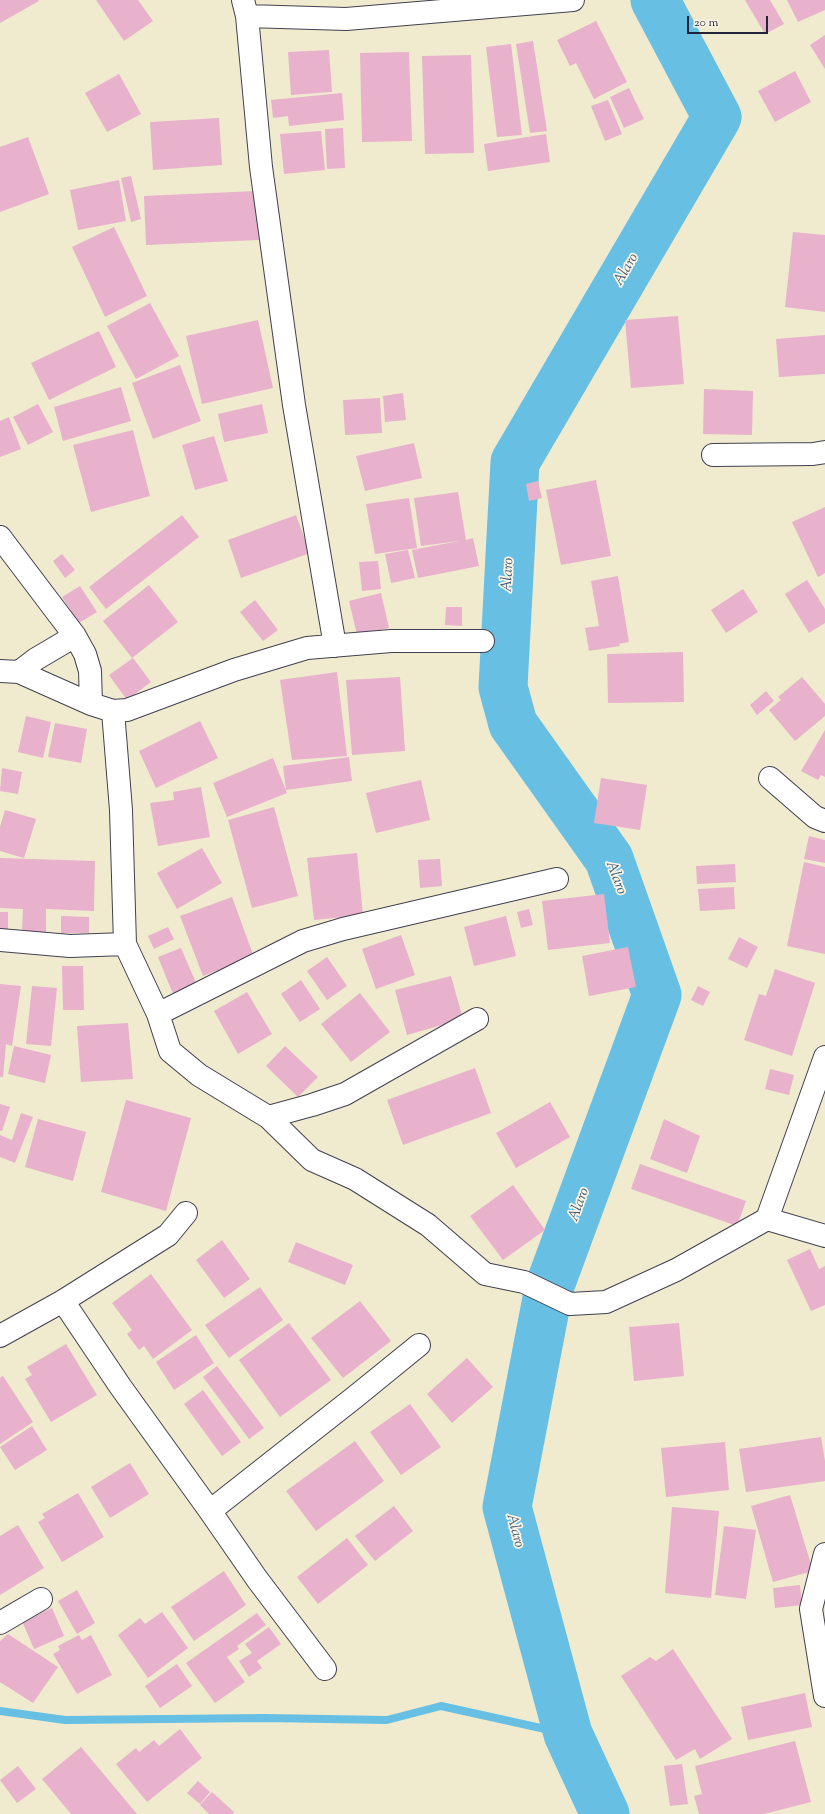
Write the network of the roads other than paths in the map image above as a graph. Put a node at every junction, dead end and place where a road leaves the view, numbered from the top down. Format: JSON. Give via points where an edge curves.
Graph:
{"nodes":[{"id":1,"x":573,"y":0,"type":"edge"},
{"id":2,"x":245,"y":8,"type":"edge"},
{"id":3,"x":825,"y":452,"type":"edge"},
{"id":4,"x":713,"y":455,"type":"dead end"},
{"id":5,"x":0,"y":537,"type":"edge"},
{"id":6,"x":75,"y":636,"type":"junction"},
{"id":7,"x":483,"y":641,"type":"dead end"},
{"id":8,"x":335,"y":646,"type":"junction"},
{"id":9,"x":10,"y":671,"type":"edge"},
{"id":10,"x":92,"y":704,"type":"junction"},
{"id":11,"x":113,"y":711,"type":"junction"},
{"id":12,"x":770,"y":778,"type":"dead end"},
{"id":13,"x":825,"y":821,"type":"edge"},
{"id":14,"x":557,"y":879,"type":"dead end"},
{"id":15,"x":0,"y":940,"type":"edge"},
{"id":16,"x":125,"y":944,"type":"junction"},
{"id":17,"x":158,"y":1014,"type":"junction"},
{"id":18,"x":477,"y":1019,"type":"dead end"},
{"id":19,"x":825,"y":1057,"type":"edge"},
{"id":20,"x":268,"y":1116,"type":"junction"},
{"id":21,"x":186,"y":1213,"type":"dead end"},
{"id":22,"x":767,"y":1219,"type":"junction"},
{"id":23,"x":825,"y":1236,"type":"edge"},
{"id":24,"x":63,"y":1302,"type":"junction"},
{"id":25,"x":0,"y":1336,"type":"edge"},
{"id":26,"x":419,"y":1344,"type":"dead end"},
{"id":27,"x":210,"y":1511,"type":"junction"},
{"id":28,"x":825,"y":1554,"type":"edge"},
{"id":29,"x":41,"y":1599,"type":"dead end"},
{"id":30,"x":0,"y":1623,"type":"edge"},
{"id":31,"x":325,"y":1669,"type":"dead end"},
{"id":32,"x":825,"y":1696,"type":"edge"}],
"edges":[{"from":1,"to":2,"type":"street","via":[[346,19]]},
{"from":2,"to":8,"type":"street","via":[[262,174],[294,405]]},
{"from":3,"to":4,"type":"street"},
{"from":5,"to":6,"type":"street"},
{"from":6,"to":9,"type":"street"},
{"from":6,"to":10,"type":"street","via":[[85,654],[90,671]]},
{"from":7,"to":8,"type":"street","via":[[391,641]]},
{"from":8,"to":11,"type":"street","via":[[307,648],[234,670],[127,710]]},
{"from":9,"to":10,"type":"street"},
{"from":10,"to":11,"type":"street"},
{"from":11,"to":16,"type":"street","via":[[121,810]]},
{"from":12,"to":13,"type":"street","via":[[815,817]]},
{"from":14,"to":17,"type":"street","via":[[343,929],[303,941]]},
{"from":15,"to":16,"type":"street","via":[[70,946]]},
{"from":16,"to":17,"type":"street"},
{"from":17,"to":20,"type":"street","via":[[170,1051],[199,1075]]},
{"from":18,"to":20,"type":"street","via":[[345,1094]]},
{"from":19,"to":22,"type":"street"},
{"from":20,"to":22,"type":"street","via":[[312,1160],[355,1179],[428,1225],[485,1274],[524,1282],[570,1304],[606,1302],[676,1270]]},
{"from":21,"to":24,"type":"street","via":[[168,1235]]},
{"from":22,"to":23,"type":"street"},
{"from":24,"to":25,"type":"street"},
{"from":24,"to":27,"type":"street"},
{"from":26,"to":27,"type":"street"},
{"from":27,"to":31,"type":"street","via":[[257,1579]]},
{"from":28,"to":32,"type":"street","via":[[811,1609]]},
{"from":29,"to":30,"type":"street"}]}
